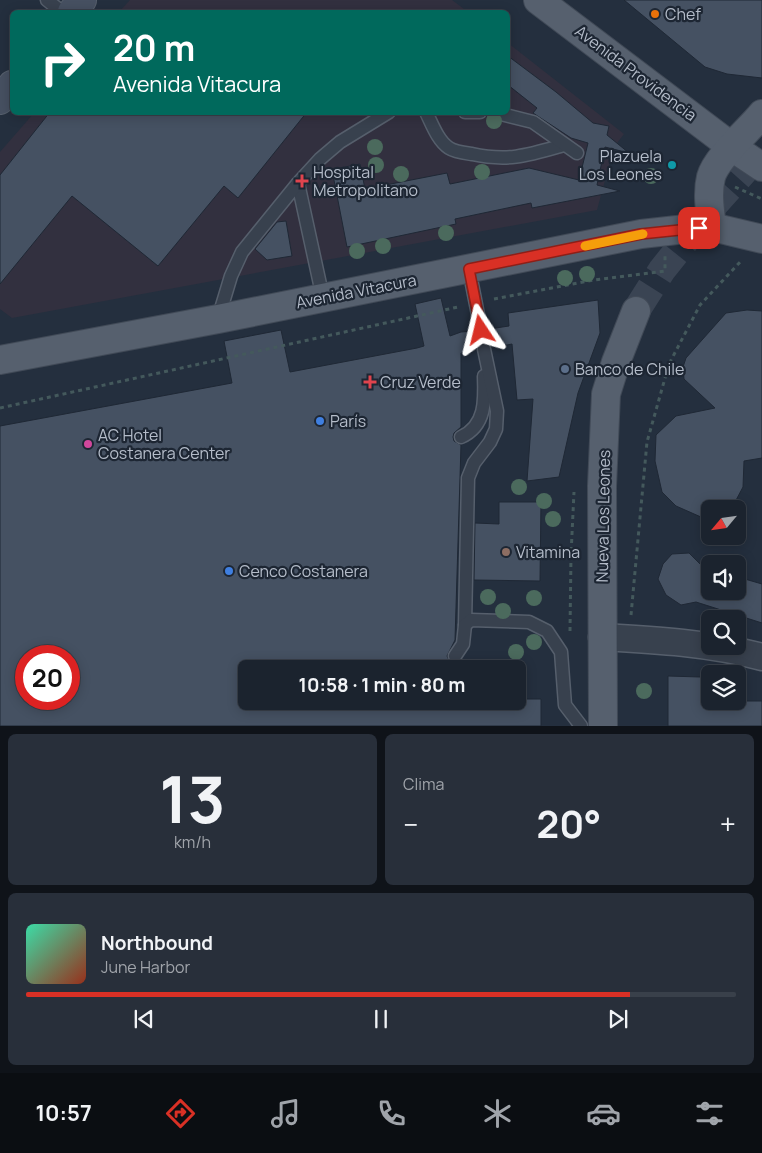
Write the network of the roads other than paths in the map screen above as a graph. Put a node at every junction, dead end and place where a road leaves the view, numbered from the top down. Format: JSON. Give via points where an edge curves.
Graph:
{"nodes":[{"id":1,"x":47,"y":0,"type":"edge"},
{"id":2,"x":82,"y":0,"type":"edge"},
{"id":3,"x":538,"y":0,"type":"edge"},
{"id":4,"x":60,"y":10,"type":"edge"},
{"id":5,"x":74,"y":10,"type":"edge"},
{"id":6,"x":10,"y":88,"type":"edge"},
{"id":7,"x":0,"y":100,"type":"edge"},
{"id":8,"x":762,"y":114,"type":"edge"},
{"id":9,"x":383,"y":115,"type":"edge"},
{"id":10,"x":428,"y":115,"type":"edge"},
{"id":11,"x":505,"y":115,"type":"edge"},
{"id":12,"x":564,"y":145,"type":"junction"},
{"id":13,"x":732,"y":147,"type":"junction"},
{"id":14,"x":576,"y":153,"type":"dead end"},
{"id":15,"x":762,"y":167,"type":"edge"},
{"id":16,"x":298,"y":183,"type":"junction"},
{"id":17,"x":712,"y":227,"type":"junction"},
{"id":18,"x":761,"y":238,"type":"edge"},
{"id":19,"x":469,"y":269,"type":"junction"},
{"id":20,"x":323,"y":298,"type":"junction"},
{"id":21,"x":636,"y":311,"type":"tunnel mouth"},
{"id":22,"x":218,"y":319,"type":"junction"},
{"id":23,"x":481,"y":330,"type":"dead end"},
{"id":24,"x":0,"y":360,"type":"edge"},
{"id":25,"x":461,"y":437,"type":"dead end"},
{"id":26,"x":465,"y":625,"type":"junction"},
{"id":27,"x":602,"y":637,"type":"junction"},
{"id":28,"x":455,"y":656,"type":"dead end"},
{"id":29,"x":762,"y":657,"type":"edge"},
{"id":30,"x":581,"y":726,"type":"edge"},
{"id":31,"x":603,"y":726,"type":"edge"}],
"edges":[{"from":1,"to":4,"type":"lane"},
{"from":2,"to":5,"type":"street"},
{"from":3,"to":13,"type":"main road","name":"Avenida Providencia"},
{"from":6,"to":7,"type":"street"},
{"from":8,"to":13,"type":"main road"},
{"from":9,"to":16,"type":"lane","via":[[340,142]]},
{"from":10,"to":12,"type":"lane","via":[[442,142],[450,149],[462,152],[492,158],[524,157]]},
{"from":11,"to":12,"type":"lane","via":[[533,122]]},
{"from":12,"to":14,"type":"lane"},
{"from":13,"to":15,"type":"main road","name":"Avenida Providencia"},
{"from":13,"to":17,"type":"main road","via":[[712,175],[709,190]]},
{"from":16,"to":20,"type":"lane"},
{"from":16,"to":22,"type":"lane","via":[[242,252]]},
{"from":17,"to":18,"type":"main road"},
{"from":17,"to":19,"type":"main road","name":"Avenida Vitacura","via":[[662,231]]},
{"from":19,"to":20,"type":"main road","name":"Avenida Vitacura"},
{"from":19,"to":23,"type":"lane"},
{"from":20,"to":22,"type":"main road","name":"Avenida Vitacura"},
{"from":21,"to":27,"type":"main road","name":"Nueva Los Leones","via":[[606,394]]},
{"from":22,"to":24,"type":"main road","name":"Avenida Vitacura"},
{"from":25,"to":26,"type":"lane","via":[[480,420],[484,398],[484,349],[497,411],[496,429],[468,478]]},
{"from":26,"to":28,"type":"lane","via":[[463,644]]},
{"from":26,"to":30,"type":"lane","via":[[471,620],[529,622],[547,631],[561,652],[565,705]]},
{"from":27,"to":29,"type":"street","via":[[693,644]]},
{"from":27,"to":31,"type":"main road","name":"Nueva Los Leones"}]}
